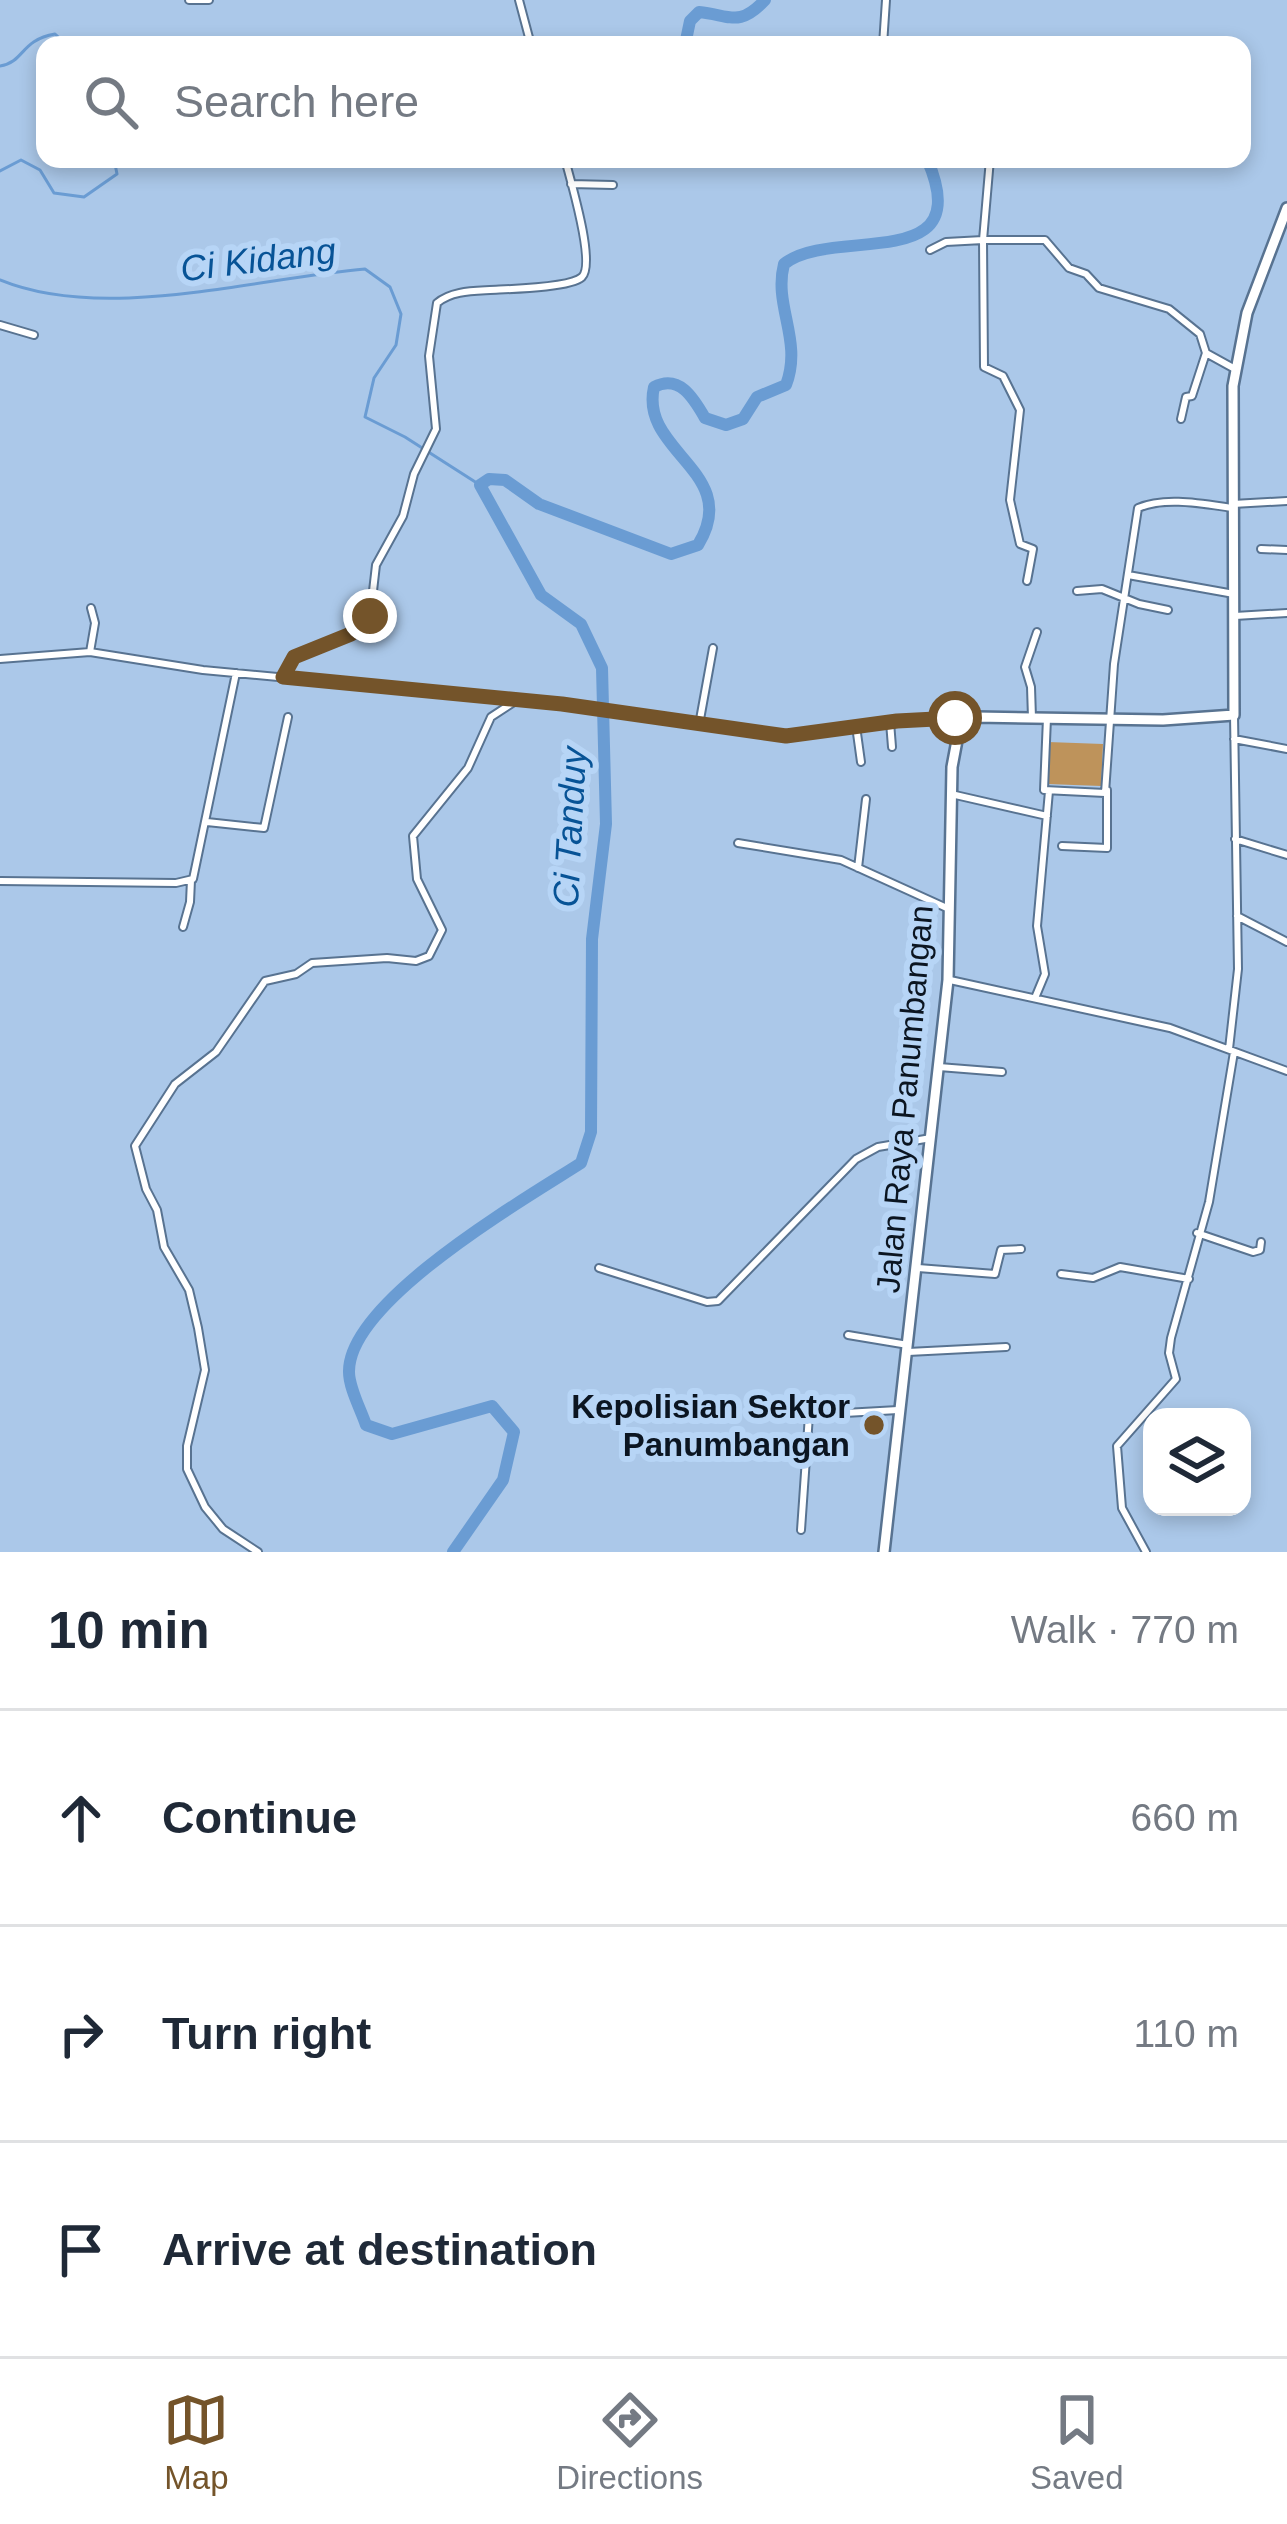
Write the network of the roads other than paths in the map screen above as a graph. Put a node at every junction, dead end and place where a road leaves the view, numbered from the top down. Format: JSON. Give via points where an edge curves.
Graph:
{"nodes":[{"id":1,"x":189,"y":0,"type":"edge"},
{"id":2,"x":209,"y":0,"type":"edge"},
{"id":3,"x":519,"y":0,"type":"edge"},
{"id":4,"x":886,"y":0,"type":"edge"},
{"id":5,"x":529,"y":36,"type":"edge"},
{"id":6,"x":884,"y":36,"type":"edge"},
{"id":7,"x":567,"y":168,"type":"edge"},
{"id":8,"x":989,"y":168,"type":"edge"},
{"id":9,"x":571,"y":184,"type":"junction"},
{"id":10,"x":613,"y":185,"type":"dead end"},
{"id":11,"x":1287,"y":208,"type":"edge"},
{"id":12,"x":983,"y":240,"type":"junction"},
{"id":13,"x":930,"y":250,"type":"dead end"},
{"id":14,"x":0,"y":325,"type":"edge"},
{"id":15,"x":34,"y":335,"type":"dead end"},
{"id":16,"x":1206,"y":353,"type":"junction"},
{"id":17,"x":1235,"y":369,"type":"junction"},
{"id":18,"x":1181,"y":419,"type":"dead end"},
{"id":19,"x":1287,"y":501,"type":"edge"},
{"id":20,"x":1233,"y":506,"type":"junction"},
{"id":21,"x":1261,"y":549,"type":"dead end"},
{"id":22,"x":1287,"y":550,"type":"edge"},
{"id":23,"x":1129,"y":575,"type":"junction"},
{"id":24,"x":1027,"y":580,"type":"dead end"},
{"id":25,"x":1076,"y":591,"type":"dead end"},
{"id":26,"x":1234,"y":594,"type":"junction"},
{"id":27,"x":1124,"y":598,"type":"junction"},
{"id":28,"x":91,"y":608,"type":"dead end"},
{"id":29,"x":1168,"y":610,"type":"dead end"},
{"id":30,"x":1287,"y":614,"type":"edge"},
{"id":31,"x":1234,"y":616,"type":"junction"},
{"id":32,"x":1037,"y":632,"type":"dead end"},
{"id":33,"x":712,"y":648,"type":"dead end"},
{"id":34,"x":90,"y":652,"type":"junction"},
{"id":35,"x":0,"y":659,"type":"edge"},
{"id":36,"x":236,"y":673,"type":"junction"},
{"id":37,"x":283,"y":677,"type":"junction"},
{"id":38,"x":517,"y":700,"type":"junction"},
{"id":39,"x":1234,"y":715,"type":"junction"},
{"id":40,"x":288,"y":717,"type":"dead end"},
{"id":41,"x":1032,"y":718,"type":"junction"},
{"id":42,"x":1047,"y":718,"type":"junction"},
{"id":43,"x":962,"y":719,"type":"junction"},
{"id":44,"x":1107,"y":720,"type":"junction"},
{"id":45,"x":890,"y":722,"type":"junction"},
{"id":46,"x":699,"y":725,"type":"junction"},
{"id":47,"x":856,"y":726,"type":"junction"},
{"id":48,"x":1234,"y":739,"type":"junction"},
{"id":49,"x":892,"y":747,"type":"dead end"},
{"id":50,"x":1287,"y":749,"type":"edge"},
{"id":51,"x":861,"y":762,"type":"dead end"},
{"id":52,"x":1107,"y":790,"type":"junction"},
{"id":53,"x":1049,"y":791,"type":"junction"},
{"id":54,"x":951,"y":794,"type":"junction"},
{"id":55,"x":866,"y":799,"type":"dead end"},
{"id":56,"x":1047,"y":816,"type":"junction"},
{"id":57,"x":207,"y":821,"type":"junction"},
{"id":58,"x":1235,"y":838,"type":"junction"},
{"id":59,"x":738,"y":843,"type":"dead end"},
{"id":60,"x":1062,"y":846,"type":"dead end"},
{"id":61,"x":1287,"y":855,"type":"edge"},
{"id":62,"x":858,"y":868,"type":"junction"},
{"id":63,"x":191,"y":880,"type":"junction"},
{"id":64,"x":0,"y":881,"type":"edge"},
{"id":65,"x":949,"y":909,"type":"junction"},
{"id":66,"x":1237,"y":916,"type":"junction"},
{"id":67,"x":182,"y":927,"type":"dead end"},
{"id":68,"x":1287,"y":942,"type":"edge"},
{"id":69,"x":948,"y":980,"type":"junction"},
{"id":70,"x":1035,"y":998,"type":"junction"},
{"id":71,"x":1231,"y":1051,"type":"junction"},
{"id":72,"x":939,"y":1066,"type":"junction"},
{"id":73,"x":1287,"y":1071,"type":"edge"},
{"id":74,"x":1002,"y":1072,"type":"dead end"},
{"id":75,"x":931,"y":1138,"type":"junction"},
{"id":76,"x":1197,"y":1233,"type":"junction"},
{"id":77,"x":1261,"y":1242,"type":"dead end"},
{"id":78,"x":1021,"y":1249,"type":"dead end"},
{"id":79,"x":599,"y":1268,"type":"dead end"},
{"id":80,"x":918,"y":1268,"type":"junction"},
{"id":81,"x":1061,"y":1274,"type":"dead end"},
{"id":82,"x":1189,"y":1279,"type":"junction"},
{"id":83,"x":848,"y":1335,"type":"dead end"},
{"id":84,"x":1006,"y":1347,"type":"dead end"},
{"id":85,"x":908,"y":1348,"type":"junction"},
{"id":86,"x":901,"y":1410,"type":"junction"},
{"id":87,"x":801,"y":1530,"type":"dead end"},
{"id":88,"x":258,"y":1552,"type":"edge"},
{"id":89,"x":884,"y":1552,"type":"edge"},
{"id":90,"x":1146,"y":1552,"type":"edge"}],
"edges":[{"from":1,"to":2,"type":"street"},
{"from":3,"to":5,"type":"street"},
{"from":4,"to":6,"type":"street"},
{"from":7,"to":9,"type":"street"},
{"from":8,"to":12,"type":"street"},
{"from":9,"to":10,"type":"street"},
{"from":9,"to":37,"type":"street","via":[[586,254],[582,276],[444,296],[434,309],[434,436],[375,570],[370,616],[351,634],[294,657]]},
{"from":11,"to":17,"type":"main road"},
{"from":12,"to":13,"type":"street"},
{"from":12,"to":16,"type":"street","via":[[1045,240],[1099,288],[1168,309],[1200,334]]},
{"from":12,"to":24,"type":"street","via":[[984,368],[1003,376],[1020,410],[1010,500],[1020,543],[1033,549]]},
{"from":14,"to":15,"type":"street"},
{"from":16,"to":17,"type":"street"},
{"from":16,"to":18,"type":"street"},
{"from":17,"to":20,"type":"main road"},
{"from":19,"to":20,"type":"street"},
{"from":20,"to":23,"type":"street","via":[[1139,505]]},
{"from":20,"to":26,"type":"main road"},
{"from":21,"to":22,"type":"street"},
{"from":23,"to":26,"type":"street"},
{"from":23,"to":27,"type":"street"},
{"from":25,"to":27,"type":"street"},
{"from":26,"to":31,"type":"main road"},
{"from":27,"to":29,"type":"street"},
{"from":27,"to":44,"type":"street"},
{"from":28,"to":34,"type":"street"},
{"from":30,"to":31,"type":"street"},
{"from":31,"to":39,"type":"main road"},
{"from":32,"to":41,"type":"street","via":[[1025,667]]},
{"from":33,"to":46,"type":"street"},
{"from":34,"to":35,"type":"street"},
{"from":34,"to":36,"type":"street"},
{"from":36,"to":37,"type":"street"},
{"from":36,"to":57,"type":"street"},
{"from":37,"to":38,"type":"street"},
{"from":38,"to":46,"type":"street"},
{"from":38,"to":88,"type":"street","via":[[489,719],[472,762],[413,836],[417,880],[442,925],[433,951],[416,961],[312,963],[265,982],[216,1052],[175,1084],[135,1146],[164,1247],[189,1290],[205,1370],[187,1469],[214,1518]]},
{"from":39,"to":44,"type":"main road"},
{"from":39,"to":48,"type":"street"},
{"from":40,"to":57,"type":"street","via":[[264,828]]},
{"from":41,"to":42,"type":"main road"},
{"from":41,"to":43,"type":"main road"},
{"from":42,"to":44,"type":"main road"},
{"from":42,"to":53,"type":"street","via":[[1042,787]]},
{"from":43,"to":45,"type":"street"},
{"from":43,"to":54,"type":"main road","name":"Jalan Raya Panumbangan"},
{"from":44,"to":52,"type":"street"},
{"from":45,"to":47,"type":"street"},
{"from":45,"to":49,"type":"street"},
{"from":46,"to":47,"type":"street","via":[[798,736]]},
{"from":47,"to":51,"type":"street"},
{"from":48,"to":50,"type":"street"},
{"from":48,"to":58,"type":"street"},
{"from":52,"to":53,"type":"street"},
{"from":52,"to":60,"type":"street","via":[[1108,847]]},
{"from":53,"to":56,"type":"street"},
{"from":54,"to":56,"type":"street"},
{"from":54,"to":65,"type":"main road","name":"Jalan Raya Panumbangan"},
{"from":55,"to":62,"type":"street"},
{"from":56,"to":70,"type":"street","via":[[1037,926],[1045,974]]},
{"from":57,"to":63,"type":"street"},
{"from":58,"to":61,"type":"street"},
{"from":58,"to":66,"type":"street"},
{"from":59,"to":62,"type":"street"},
{"from":62,"to":65,"type":"street"},
{"from":63,"to":64,"type":"street"},
{"from":63,"to":67,"type":"street"},
{"from":65,"to":69,"type":"main road","name":"Jalan Raya Panumbangan"},
{"from":66,"to":68,"type":"street"},
{"from":66,"to":71,"type":"street"},
{"from":69,"to":70,"type":"street"},
{"from":69,"to":72,"type":"main road","name":"Jalan Raya Panumbangan"},
{"from":70,"to":71,"type":"street","via":[[1170,1028]]},
{"from":71,"to":73,"type":"street"},
{"from":71,"to":76,"type":"street","via":[[1209,1202]]},
{"from":72,"to":74,"type":"street"},
{"from":72,"to":75,"type":"main road","name":"Jalan Raya Panumbangan"},
{"from":75,"to":79,"type":"street","via":[[856,1159],[718,1301]]},
{"from":75,"to":80,"type":"main road","name":"Jalan Raya Panumbangan"},
{"from":76,"to":77,"type":"street","via":[[1257,1252]]},
{"from":76,"to":82,"type":"street"},
{"from":78,"to":80,"type":"street","via":[[1001,1250],[994,1274]]},
{"from":80,"to":85,"type":"main road","name":"Jalan Raya Panumbangan"},
{"from":81,"to":82,"type":"street","via":[[1093,1278],[1120,1267]]},
{"from":82,"to":90,"type":"street","via":[[1169,1353],[1176,1379],[1117,1447],[1121,1503]]},
{"from":83,"to":85,"type":"street"},
{"from":84,"to":85,"type":"street"},
{"from":85,"to":86,"type":"main road","name":"Jalan Raya Panumbangan"},
{"from":86,"to":87,"type":"street","via":[[809,1415]]},
{"from":86,"to":89,"type":"main road","name":"Jalan Raya Panumbangan"}]}
